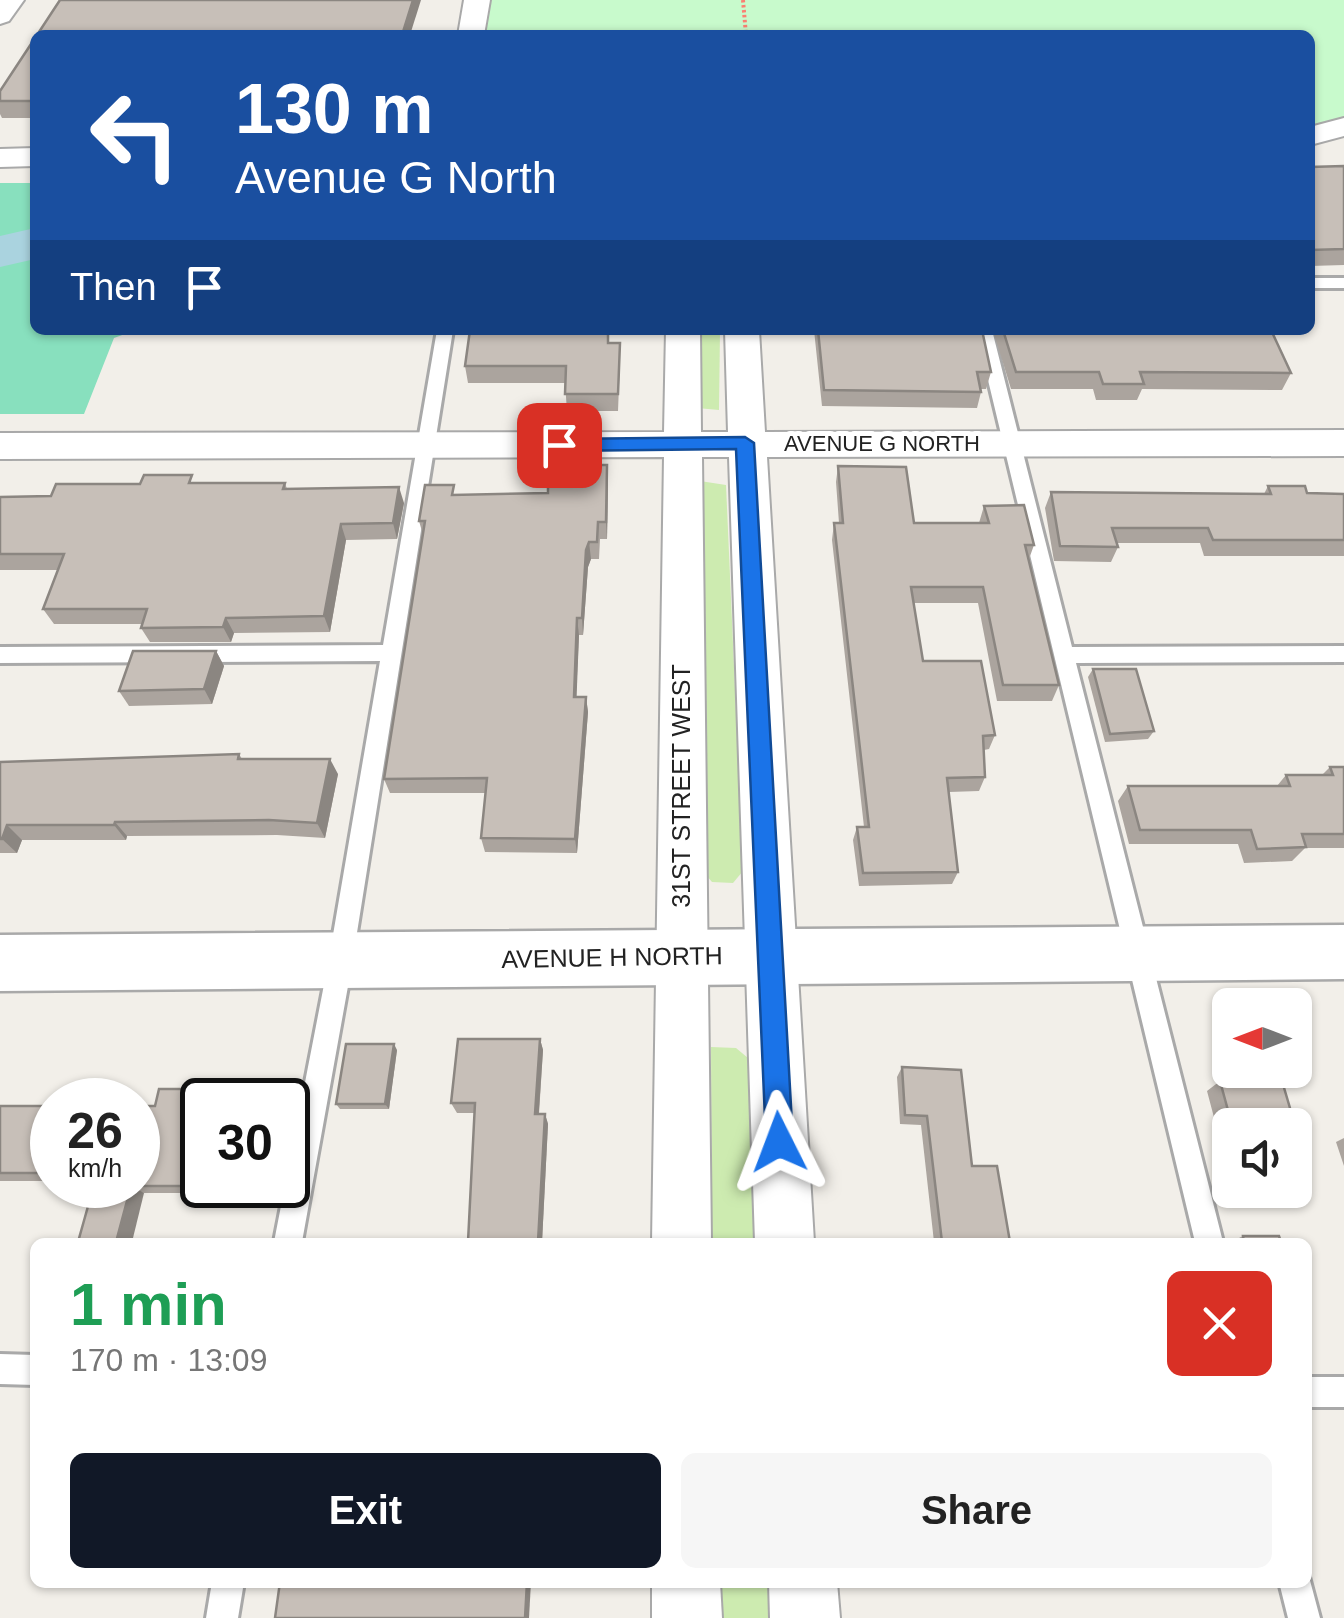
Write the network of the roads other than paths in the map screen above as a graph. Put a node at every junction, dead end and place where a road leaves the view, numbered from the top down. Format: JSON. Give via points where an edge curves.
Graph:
{"nodes":[{"id":1,"x":11,"y":0,"type":"edge"},
{"id":2,"x":477,"y":0,"type":"edge"},
{"id":3,"x":0,"y":16,"type":"edge"},
{"id":4,"x":472,"y":30,"type":"edge"},
{"id":5,"x":1344,"y":127,"type":"edge"},
{"id":6,"x":1315,"y":135,"type":"edge"},
{"id":7,"x":0,"y":158,"type":"edge"},
{"id":8,"x":30,"y":158,"type":"edge"},
{"id":9,"x":1315,"y":282,"type":"edge"},
{"id":10,"x":1344,"y":283,"type":"edge"},
{"id":11,"x":445,"y":335,"type":"edge"},
{"id":12,"x":683,"y":335,"type":"edge"},
{"id":13,"x":742,"y":335,"type":"edge"},
{"id":14,"x":985,"y":335,"type":"edge"},
{"id":15,"x":1008,"y":442,"type":"junction"},
{"id":16,"x":745,"y":443,"type":"junction"},
{"id":17,"x":1344,"y":443,"type":"edge"},
{"id":18,"x":684,"y":444,"type":"junction"},
{"id":19,"x":0,"y":446,"type":"edge"},
{"id":20,"x":425,"y":446,"type":"junction"},
{"id":21,"x":391,"y":654,"type":"junction"},
{"id":22,"x":1344,"y":654,"type":"edge"},
{"id":23,"x":0,"y":655,"type":"edge"},
{"id":24,"x":1064,"y":655,"type":"junction"},
{"id":25,"x":1344,"y":952,"type":"edge"},
{"id":26,"x":770,"y":954,"type":"junction"},
{"id":27,"x":1134,"y":954,"type":"junction"},
{"id":28,"x":680,"y":955,"type":"junction"},
{"id":29,"x":0,"y":963,"type":"edge"},
{"id":30,"x":340,"y":964,"type":"junction"},
{"id":31,"x":289,"y":1238,"type":"edge"},
{"id":32,"x":682,"y":1238,"type":"edge"},
{"id":33,"x":785,"y":1238,"type":"edge"},
{"id":34,"x":1207,"y":1238,"type":"edge"},
{"id":35,"x":0,"y":1370,"type":"edge"},
{"id":36,"x":30,"y":1370,"type":"edge"},
{"id":37,"x":1312,"y":1392,"type":"edge"},
{"id":38,"x":1344,"y":1392,"type":"edge"},
{"id":39,"x":227,"y":1588,"type":"edge"},
{"id":40,"x":686,"y":1588,"type":"edge"},
{"id":41,"x":803,"y":1588,"type":"edge"},
{"id":42,"x":1296,"y":1588,"type":"edge"},
{"id":43,"x":222,"y":1618,"type":"edge"},
{"id":44,"x":686,"y":1618,"type":"edge"},
{"id":45,"x":804,"y":1618,"type":"edge"},
{"id":46,"x":1304,"y":1618,"type":"edge"}],
"edges":[{"from":1,"to":3,"type":"street"},
{"from":2,"to":4,"type":"street"},
{"from":5,"to":6,"type":"street"},
{"from":7,"to":8,"type":"street"},
{"from":9,"to":10,"type":"lane"},
{"from":11,"to":20,"type":"lane"},
{"from":12,"to":18,"type":"street","name":"31ST STREET WEST"},
{"from":13,"to":16,"type":"street"},
{"from":14,"to":15,"type":"lane"},
{"from":15,"to":16,"type":"street","name":"AVENUE G NORTH"},
{"from":15,"to":17,"type":"street","name":"AVENUE G NORTH"},
{"from":15,"to":24,"type":"lane"},
{"from":16,"to":18,"type":"street","name":"AVENUE G NORTH"},
{"from":16,"to":26,"type":"street"},
{"from":18,"to":20,"type":"street","name":"AVENUE G NORTH"},
{"from":18,"to":28,"type":"street","name":"31ST STREET WEST"},
{"from":19,"to":20,"type":"street","name":"AVENUE G NORTH"},
{"from":20,"to":21,"type":"lane"},
{"from":21,"to":23,"type":"lane"},
{"from":21,"to":30,"type":"lane"},
{"from":22,"to":24,"type":"lane"},
{"from":24,"to":27,"type":"lane"},
{"from":25,"to":27,"type":"street","name":"AVENUE H NORTH"},
{"from":26,"to":27,"type":"street","name":"AVENUE H NORTH"},
{"from":26,"to":28,"type":"street","name":"AVENUE H NORTH"},
{"from":26,"to":33,"type":"street"},
{"from":27,"to":34,"type":"lane"},
{"from":28,"to":30,"type":"street","name":"AVENUE H NORTH"},
{"from":28,"to":32,"type":"street","name":"31ST STREET WEST"},
{"from":29,"to":30,"type":"street","name":"AVENUE H NORTH"},
{"from":30,"to":31,"type":"lane"},
{"from":35,"to":36,"type":"lane"},
{"from":37,"to":38,"type":"lane"},
{"from":39,"to":43,"type":"lane"},
{"from":40,"to":44,"type":"street"},
{"from":41,"to":45,"type":"street"},
{"from":42,"to":46,"type":"lane"}]}
